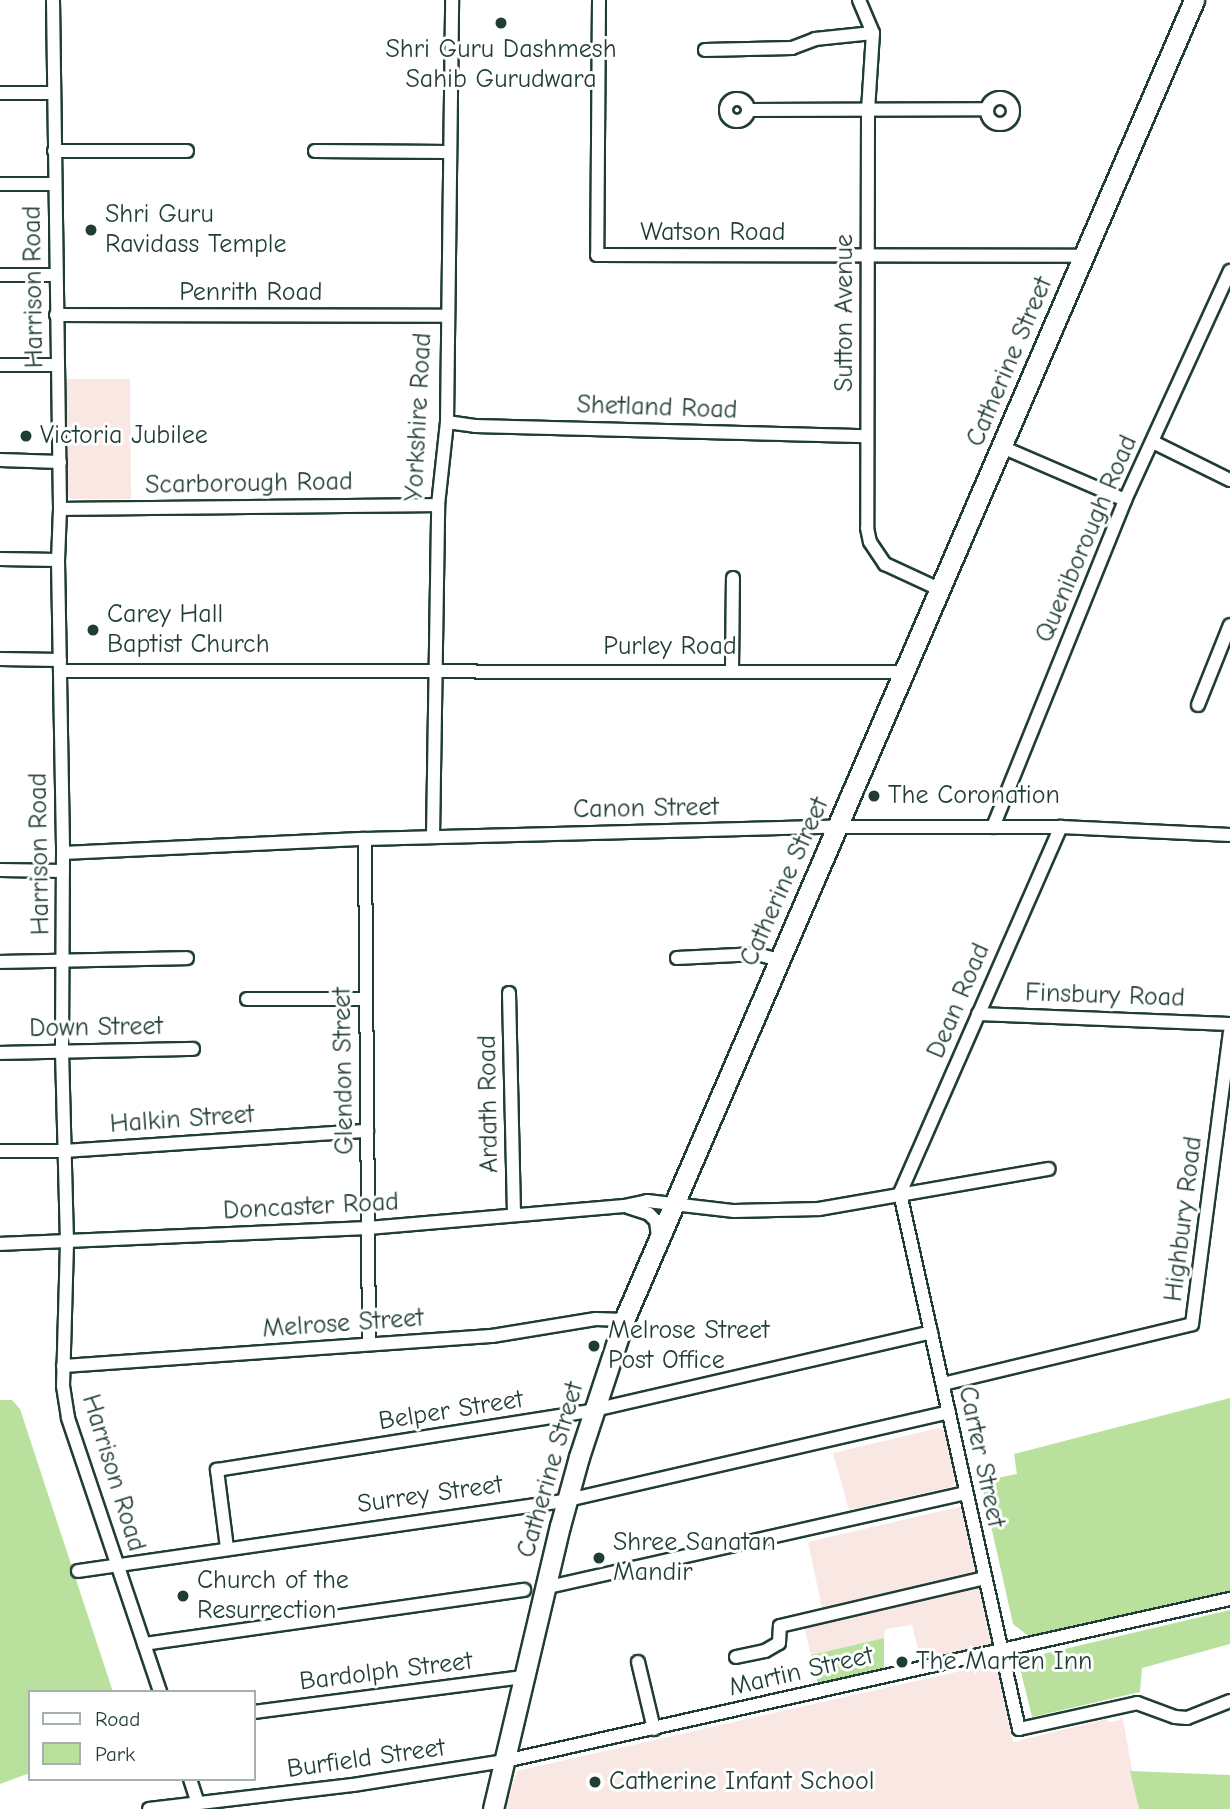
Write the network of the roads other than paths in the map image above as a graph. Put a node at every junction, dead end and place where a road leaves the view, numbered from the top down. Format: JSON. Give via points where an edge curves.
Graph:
{"nodes":[{"id":1,"x":53,"y":0,"type":"edge"},
{"id":2,"x":452,"y":0,"type":"edge"},
{"id":3,"x":599,"y":0,"type":"edge"},
{"id":4,"x":859,"y":0,"type":"edge"},
{"id":5,"x":1194,"y":0,"type":"edge"},
{"id":6,"x":873,"y":33,"type":"junction"},
{"id":7,"x":705,"y":50,"type":"dead end"},
{"id":8,"x":0,"y":93,"type":"edge"},
{"id":9,"x":54,"y":93,"type":"junction"},
{"id":10,"x":987,"y":109,"type":"dead end"},
{"id":11,"x":748,"y":110,"type":"dead end"},
{"id":12,"x":868,"y":111,"type":"junction"},
{"id":13,"x":54,"y":151,"type":"junction"},
{"id":14,"x":315,"y":151,"type":"dead end"},
{"id":15,"x":187,"y":152,"type":"dead end"},
{"id":16,"x":448,"y":152,"type":"junction"},
{"id":17,"x":0,"y":184,"type":"edge"},
{"id":18,"x":55,"y":184,"type":"junction"},
{"id":19,"x":869,"y":256,"type":"junction"},
{"id":20,"x":1083,"y":256,"type":"junction"},
{"id":21,"x":1230,"y":271,"type":"edge"},
{"id":22,"x":0,"y":275,"type":"edge"},
{"id":23,"x":56,"y":275,"type":"junction"},
{"id":24,"x":56,"y":315,"type":"junction"},
{"id":25,"x":447,"y":316,"type":"junction"},
{"id":26,"x":0,"y":365,"type":"edge"},
{"id":27,"x":57,"y":365,"type":"junction"},
{"id":28,"x":447,"y":422,"type":"junction"},
{"id":29,"x":867,"y":436,"type":"junction"},
{"id":30,"x":1153,"y":442,"type":"junction"},
{"id":31,"x":1002,"y":447,"type":"junction"},
{"id":32,"x":0,"y":460,"type":"edge"},
{"id":33,"x":60,"y":461,"type":"junction"},
{"id":34,"x":1230,"y":480,"type":"edge"},
{"id":35,"x":1125,"y":500,"type":"junction"},
{"id":36,"x":438,"y":505,"type":"junction"},
{"id":37,"x":60,"y":509,"type":"junction"},
{"id":38,"x":0,"y":559,"type":"edge"},
{"id":39,"x":58,"y":560,"type":"junction"},
{"id":40,"x":733,"y":578,"type":"dead end"},
{"id":41,"x":939,"y":589,"type":"junction"},
{"id":42,"x":1230,"y":625,"type":"edge"},
{"id":43,"x":0,"y":659,"type":"edge"},
{"id":44,"x":60,"y":665,"type":"junction"},
{"id":45,"x":436,"y":669,"type":"junction"},
{"id":46,"x":732,"y":670,"type":"junction"},
{"id":47,"x":904,"y":672,"type":"junction"},
{"id":48,"x":1198,"y":705,"type":"dead end"},
{"id":49,"x":838,"y":827,"type":"junction"},
{"id":50,"x":993,"y":827,"type":"junction"},
{"id":51,"x":1061,"y":827,"type":"junction"},
{"id":52,"x":1230,"y":835,"type":"edge"},
{"id":53,"x":433,"y":837,"type":"junction"},
{"id":54,"x":365,"y":839,"type":"junction"},
{"id":55,"x":63,"y":853,"type":"junction"},
{"id":56,"x":0,"y":870,"type":"edge"},
{"id":57,"x":63,"y":871,"type":"junction"},
{"id":58,"x":187,"y":958,"type":"dead end"},
{"id":59,"x":677,"y":958,"type":"dead end"},
{"id":60,"x":779,"y":960,"type":"junction"},
{"id":61,"x":64,"y":961,"type":"junction"},
{"id":62,"x":0,"y":962,"type":"edge"},
{"id":63,"x":509,"y":993,"type":"dead end"},
{"id":64,"x":247,"y":999,"type":"dead end"},
{"id":65,"x":365,"y":999,"type":"junction"},
{"id":66,"x":978,"y":1014,"type":"junction"},
{"id":67,"x":1230,"y":1024,"type":"edge"},
{"id":68,"x":1230,"y":1032,"type":"edge"},
{"id":69,"x":193,"y":1049,"type":"dead end"},
{"id":70,"x":62,"y":1051,"type":"junction"},
{"id":71,"x":0,"y":1053,"type":"edge"},
{"id":72,"x":367,"y":1130,"type":"junction"},
{"id":73,"x":64,"y":1151,"type":"junction"},
{"id":74,"x":0,"y":1152,"type":"edge"},
{"id":75,"x":1049,"y":1169,"type":"dead end"},
{"id":76,"x":900,"y":1194,"type":"junction"},
{"id":77,"x":672,"y":1205,"type":"junction"},
{"id":78,"x":624,"y":1206,"type":"junction"},
{"id":79,"x":514,"y":1215,"type":"junction"},
{"id":80,"x":368,"y":1228,"type":"junction"},
{"id":81,"x":658,"y":1237,"type":"junction"},
{"id":82,"x":67,"y":1243,"type":"junction"},
{"id":83,"x":0,"y":1244,"type":"edge"},
{"id":84,"x":624,"y":1320,"type":"junction"},
{"id":85,"x":930,"y":1332,"type":"junction"},
{"id":86,"x":369,"y":1344,"type":"junction"},
{"id":87,"x":63,"y":1366,"type":"junction"},
{"id":88,"x":943,"y":1384,"type":"junction"},
{"id":89,"x":594,"y":1410,"type":"junction"},
{"id":90,"x":949,"y":1412,"type":"junction"},
{"id":91,"x":966,"y":1493,"type":"junction"},
{"id":92,"x":568,"y":1500,"type":"junction"},
{"id":93,"x":227,"y":1548,"type":"junction"},
{"id":94,"x":117,"y":1565,"type":"junction"},
{"id":95,"x":78,"y":1571,"type":"dead end"},
{"id":96,"x":984,"y":1578,"type":"junction"},
{"id":97,"x":544,"y":1588,"type":"junction"},
{"id":98,"x":524,"y":1590,"type":"dead end"},
{"id":99,"x":1230,"y":1599,"type":"edge"},
{"id":100,"x":145,"y":1644,"type":"junction"},
{"id":101,"x":1002,"y":1651,"type":"junction"},
{"id":102,"x":736,"y":1657,"type":"dead end"},
{"id":103,"x":638,"y":1662,"type":"dead end"},
{"id":104,"x":525,"y":1677,"type":"junction"},
{"id":105,"x":159,"y":1690,"type":"edge"},
{"id":106,"x":1230,"y":1701,"type":"edge"},
{"id":107,"x":256,"y":1712,"type":"edge"},
{"id":108,"x":653,"y":1729,"type":"junction"},
{"id":109,"x":505,"y":1762,"type":"junction"},
{"id":110,"x":191,"y":1781,"type":"edge"},
{"id":111,"x":198,"y":1803,"type":"junction"},
{"id":112,"x":149,"y":1809,"type":"edge"},
{"id":113,"x":493,"y":1809,"type":"edge"}],
"edges":[{"from":1,"to":9,"type":"street","name":"Harrison Road"},
{"from":2,"to":16,"type":"street","name":"Yorkshire Road"},
{"from":3,"to":19,"type":"street","name":"Watson Road","via":[[597,255]]},
{"from":4,"to":6,"type":"street","name":"Sutton Avenue"},
{"from":5,"to":20,"type":"street","name":"Catherine Street"},
{"from":6,"to":7,"type":"street","via":[[814,39],[792,48]]},
{"from":6,"to":12,"type":"street","name":"Sutton Avenue"},
{"from":8,"to":9,"type":"street"},
{"from":9,"to":13,"type":"street","name":"Harrison Road"},
{"from":10,"to":12,"type":"street"},
{"from":11,"to":12,"type":"street"},
{"from":12,"to":19,"type":"street","name":"Sutton Avenue"},
{"from":13,"to":15,"type":"street"},
{"from":13,"to":18,"type":"street","name":"Harrison Road"},
{"from":14,"to":16,"type":"street"},
{"from":16,"to":25,"type":"street","name":"Yorkshire Road"},
{"from":17,"to":18,"type":"street"},
{"from":18,"to":23,"type":"street","name":"Harrison Road"},
{"from":19,"to":20,"type":"street","name":"Watson Road"},
{"from":19,"to":29,"type":"street","name":"Sutton Avenue"},
{"from":20,"to":31,"type":"street","name":"Catherine Street"},
{"from":21,"to":30,"type":"street","name":"Queniborough Road"},
{"from":22,"to":23,"type":"street"},
{"from":23,"to":24,"type":"street","name":"Harrison Road"},
{"from":24,"to":25,"type":"street","name":"Penrith Road"},
{"from":24,"to":27,"type":"street","name":"Harrison Road"},
{"from":25,"to":28,"type":"street","name":"Yorkshire Road"},
{"from":26,"to":27,"type":"street"},
{"from":27,"to":33,"type":"street","name":"Harrison Road"},
{"from":28,"to":29,"type":"street","name":"Shetland Road"},
{"from":28,"to":36,"type":"street","name":"Yorkshire Road"},
{"from":29,"to":41,"type":"street","name":"Sutton Avenue","via":[[870,542],[885,564]]},
{"from":30,"to":34,"type":"street"},
{"from":30,"to":35,"type":"street","name":"Queniborough Road"},
{"from":31,"to":35,"type":"street"},
{"from":31,"to":41,"type":"street","name":"Catherine Street"},
{"from":32,"to":33,"type":"street"},
{"from":33,"to":37,"type":"street","name":"Harrison Road"},
{"from":35,"to":50,"type":"street","name":"Queniborough Road"},
{"from":36,"to":37,"type":"street","name":"Scarborough Road"},
{"from":36,"to":45,"type":"street","name":"Yorkshire Road"},
{"from":37,"to":39,"type":"street","name":"Harrison Road"},
{"from":38,"to":39,"type":"street"},
{"from":39,"to":44,"type":"street","name":"Harrison Road"},
{"from":40,"to":46,"type":"street"},
{"from":41,"to":47,"type":"street","name":"Catherine Street"},
{"from":42,"to":48,"type":"street"},
{"from":43,"to":44,"type":"street","name":"Purley Road"},
{"from":44,"to":45,"type":"street","name":"Purley Road"},
{"from":44,"to":55,"type":"street","name":"Harrison Road"},
{"from":45,"to":46,"type":"street","name":"Purley Road"},
{"from":45,"to":53,"type":"street","name":"Yorkshire Road"},
{"from":46,"to":47,"type":"street","name":"Purley Road"},
{"from":47,"to":49,"type":"street","name":"Catherine Street"},
{"from":49,"to":50,"type":"street","name":"Canon Street"},
{"from":49,"to":53,"type":"street","name":"Canon Street"},
{"from":49,"to":60,"type":"street","name":"Catherine Street"},
{"from":50,"to":51,"type":"street","name":"Canon Street"},
{"from":51,"to":52,"type":"street","name":"Canon Street"},
{"from":51,"to":66,"type":"street","name":"Dean Road"},
{"from":53,"to":54,"type":"street","name":"Canon Street"},
{"from":54,"to":55,"type":"street","name":"Canon Street"},
{"from":54,"to":65,"type":"street","name":"Glendon Street"},
{"from":55,"to":57,"type":"street","name":"Harrison Road"},
{"from":56,"to":57,"type":"street"},
{"from":57,"to":61,"type":"street","name":"Harrison Road"},
{"from":58,"to":61,"type":"street"},
{"from":59,"to":60,"type":"street","via":[[757,954]]},
{"from":60,"to":77,"type":"street","name":"Catherine Street"},
{"from":61,"to":62,"type":"street"},
{"from":61,"to":70,"type":"street","name":"Harrison Road"},
{"from":63,"to":79,"type":"street","name":"Ardath Road"},
{"from":64,"to":65,"type":"street"},
{"from":65,"to":72,"type":"street","name":"Glendon Street"},
{"from":66,"to":67,"type":"street","name":"Finsbury Road"},
{"from":66,"to":76,"type":"street","name":"Dean Road"},
{"from":68,"to":88,"type":"street","name":"Highbury Road","via":[[1192,1324]]},
{"from":69,"to":70,"type":"street","name":"Down Street"},
{"from":70,"to":71,"type":"street","name":"Down Street"},
{"from":70,"to":73,"type":"street","name":"Harrison Road"},
{"from":72,"to":73,"type":"street","name":"Halkin Street"},
{"from":72,"to":80,"type":"street","name":"Glendon Street"},
{"from":73,"to":74,"type":"street","name":"Halkin Street"},
{"from":73,"to":82,"type":"street","name":"Harrison Road"},
{"from":75,"to":76,"type":"street","name":"Doncaster Road"},
{"from":76,"to":77,"type":"street","name":"Doncaster Road","via":[[819,1209],[770,1212]]},
{"from":76,"to":85,"type":"street","name":"Carter Street"},
{"from":77,"to":78,"type":"street","name":"Doncaster Road","via":[[647,1201]]},
{"from":77,"to":81,"type":"street","name":"Catherine Street"},
{"from":78,"to":79,"type":"street","name":"Doncaster Road"},
{"from":78,"to":81,"type":"street","name":"Doncaster Road","via":[[649,1214],[656,1221]]},
{"from":79,"to":80,"type":"street","name":"Doncaster Road"},
{"from":80,"to":82,"type":"street","name":"Doncaster Road"},
{"from":80,"to":86,"type":"street","name":"Glendon Street"},
{"from":81,"to":84,"type":"street","name":"Catherine Street"},
{"from":82,"to":83,"type":"street","name":"Doncaster Road"},
{"from":82,"to":87,"type":"street","name":"Harrison Road"},
{"from":84,"to":86,"type":"street","name":"Melrose Street","via":[[596,1319],[492,1336]]},
{"from":84,"to":89,"type":"street","name":"Catherine Street"},
{"from":85,"to":88,"type":"street","name":"Carter Street"},
{"from":85,"to":89,"type":"street","name":"Belper Street"},
{"from":86,"to":87,"type":"street","name":"Melrose Street"},
{"from":87,"to":94,"type":"street","name":"Harrison Road","via":[[68,1419]]},
{"from":88,"to":90,"type":"street","name":"Carter Street"},
{"from":89,"to":92,"type":"street","name":"Catherine Street"},
{"from":89,"to":93,"type":"street","name":"Belper Street","via":[[217,1470]]},
{"from":90,"to":91,"type":"street","name":"Carter Street"},
{"from":90,"to":92,"type":"street","name":"Surrey Street"},
{"from":91,"to":96,"type":"street","name":"Carter Street"},
{"from":91,"to":97,"type":"street"},
{"from":92,"to":93,"type":"street","name":"Surrey Street"},
{"from":92,"to":97,"type":"street","name":"Catherine Street"},
{"from":93,"to":94,"type":"street","name":"Surrey Street"},
{"from":94,"to":95,"type":"street","name":"Surrey Street"},
{"from":94,"to":100,"type":"street","name":"Harrison Road"},
{"from":96,"to":101,"type":"street","name":"Carter Street"},
{"from":96,"to":102,"type":"street","via":[[780,1626],[779,1643]]},
{"from":97,"to":104,"type":"street","name":"Catherine Street"},
{"from":98,"to":100,"type":"street"},
{"from":99,"to":101,"type":"street","name":"Martin Street"},
{"from":100,"to":105,"type":"street","name":"Harrison Road"},
{"from":101,"to":106,"type":"street","name":"Carter Street","via":[[1019,1729],[1137,1703],[1187,1718]]},
{"from":101,"to":108,"type":"street","name":"Martin Street"},
{"from":103,"to":108,"type":"street"},
{"from":104,"to":107,"type":"street","name":"Bardolph Street"},
{"from":104,"to":109,"type":"street","name":"Catherine Street"},
{"from":108,"to":109,"type":"street","name":"Martin Street"},
{"from":109,"to":111,"type":"street","name":"Burfield Street"},
{"from":109,"to":113,"type":"street","name":"Catherine Street"},
{"from":110,"to":111,"type":"street"},
{"from":111,"to":112,"type":"street","name":"Burfield Street"}]}
